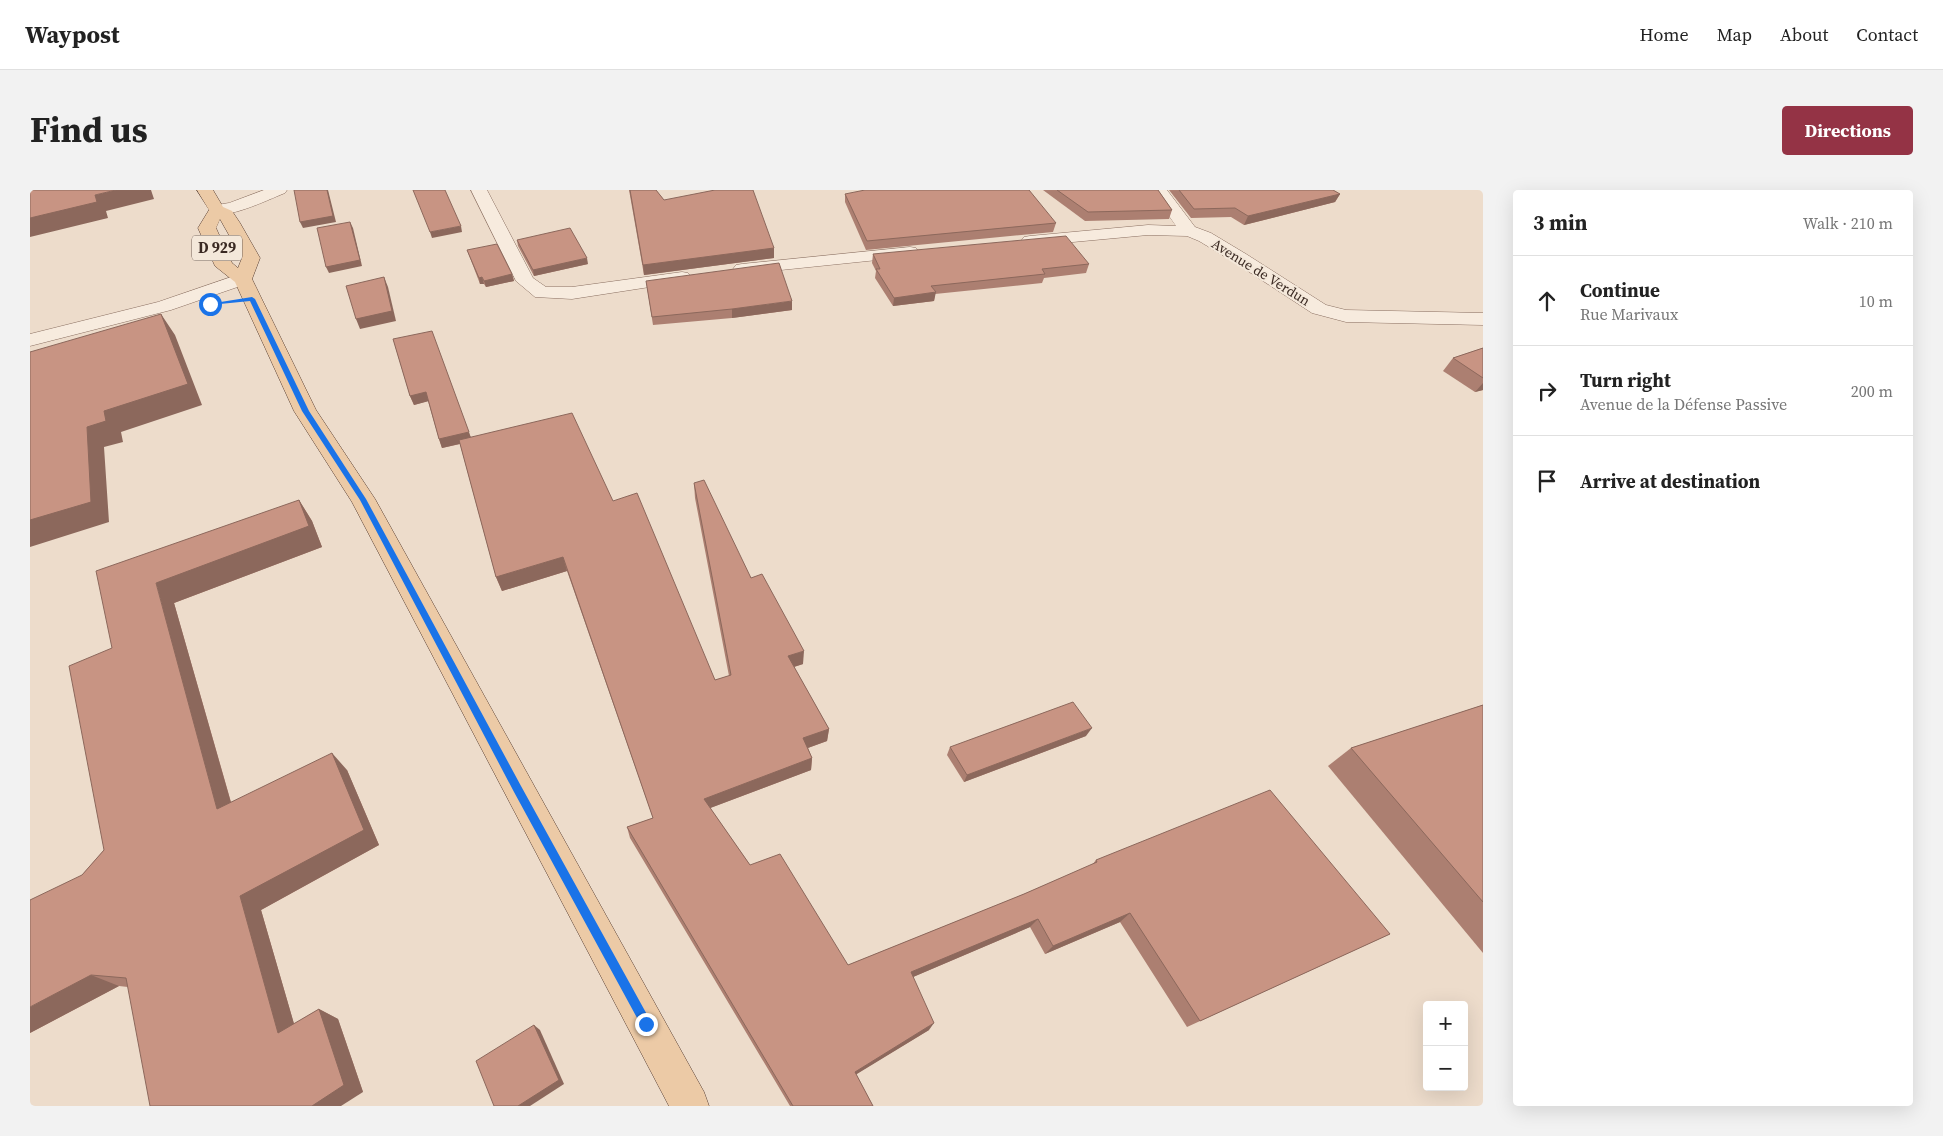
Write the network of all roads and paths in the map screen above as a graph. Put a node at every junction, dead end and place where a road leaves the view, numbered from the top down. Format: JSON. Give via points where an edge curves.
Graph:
{"nodes":[{"id":1,"x":278,"y":190,"type":"edge"},
{"id":2,"x":480,"y":190,"type":"edge"},
{"id":3,"x":1160,"y":190,"type":"edge"},
{"id":4,"x":220,"y":195,"type":"edge"},
{"id":5,"x":1190,"y":231,"type":"junction"},
{"id":6,"x":1017,"y":242,"type":"edge"},
{"id":7,"x":929,"y":250,"type":"edge"},
{"id":8,"x":724,"y":271,"type":"edge"},
{"id":9,"x":696,"y":275,"type":"edge"},
{"id":10,"x":243,"y":279,"type":"junction"},
{"id":11,"x":240,"y":301,"type":"junction"},
{"id":12,"x":135,"y":314,"type":"junction"},
{"id":13,"x":1483,"y":320,"type":"edge"},
{"id":14,"x":30,"y":340,"type":"edge"},
{"id":15,"x":690,"y":1106,"type":"edge"}],
"edges":[{"from":1,"to":4,"type":"street","via":[[233,207]]},
{"from":2,"to":9,"type":"street","via":[[526,281],[542,293],[572,293]]},
{"from":3,"to":5,"type":"street"},
{"from":4,"to":10,"type":"main road","number":"D 929","via":[[226,215],[251,258]]},
{"from":4,"to":10,"type":"main road","number":"D 929","via":[[207,228],[224,266]]},
{"from":5,"to":6,"type":"street","via":[[1148,230]]},
{"from":5,"to":13,"type":"street","name":"Avenue de Verdun","via":[[1240,258],[1318,309],[1346,316]]},
{"from":7,"to":8,"type":"street"},
{"from":10,"to":11,"type":"main road","number":"D 929"},
{"from":10,"to":12,"type":"street"},
{"from":11,"to":12,"type":"street"},
{"from":11,"to":15,"type":"main road","number":"D 929","via":[[363,499]]},
{"from":12,"to":14,"type":"street"}]}
